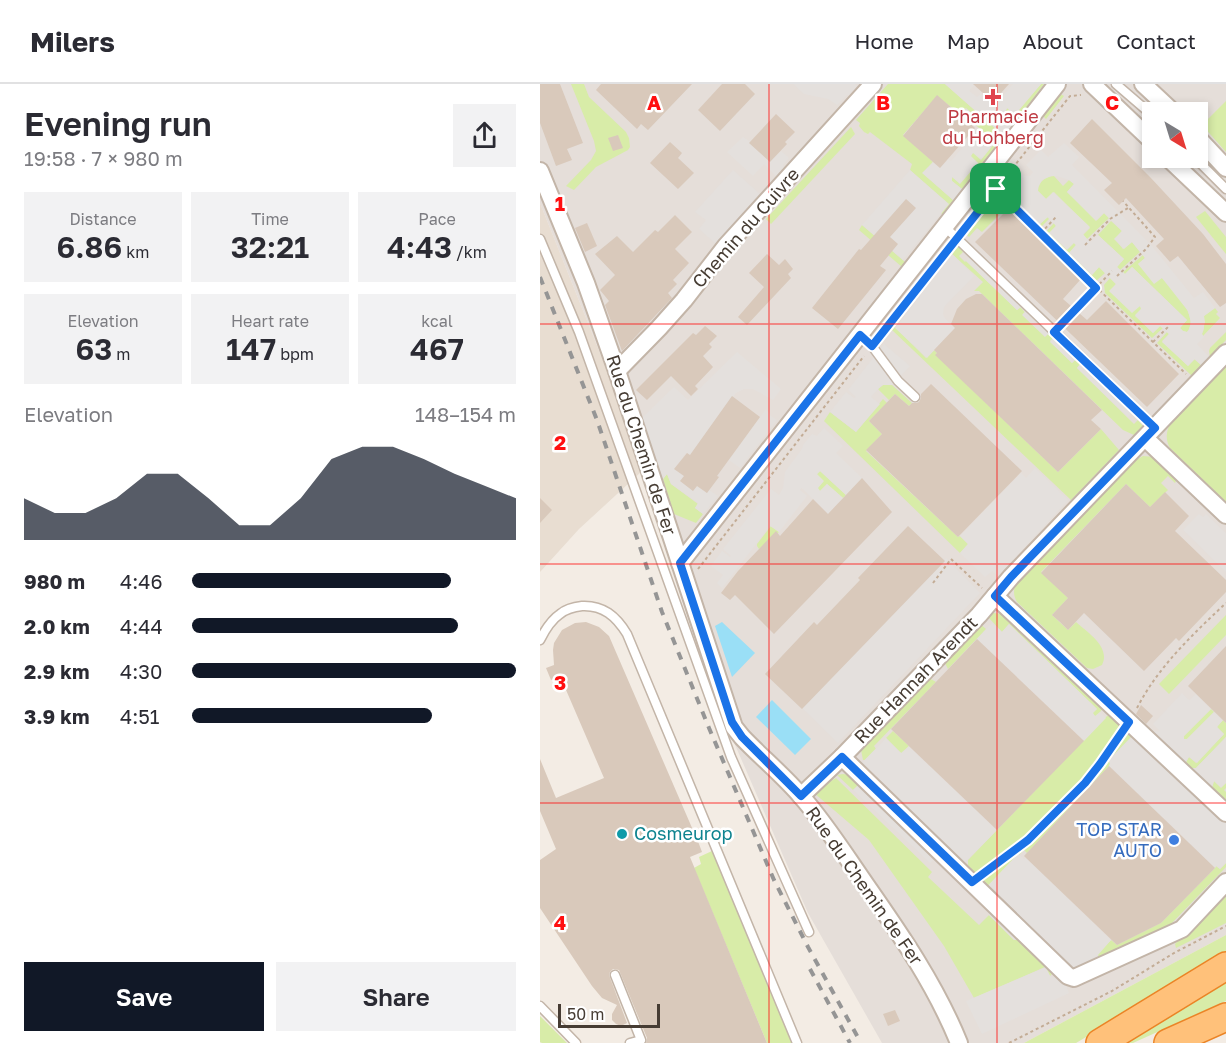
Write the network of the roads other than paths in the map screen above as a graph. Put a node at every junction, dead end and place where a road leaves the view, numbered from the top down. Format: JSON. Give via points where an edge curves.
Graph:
{"nodes":[{"id":1,"x":873,"y":84,"type":"edge"},
{"id":2,"x":1116,"y":84,"type":"edge"},
{"id":3,"x":1143,"y":84,"type":"edge"},
{"id":4,"x":1063,"y":86,"type":"edge"},
{"id":5,"x":1090,"y":89,"type":"edge"},
{"id":6,"x":1162,"y":102,"type":"edge"},
{"id":7,"x":1142,"y":106,"type":"edge"},
{"id":8,"x":1142,"y":133,"type":"edge"},
{"id":9,"x":1208,"y":149,"type":"edge"},
{"id":10,"x":1178,"y":168,"type":"edge"},
{"id":11,"x":1205,"y":168,"type":"edge"},
{"id":12,"x":1226,"y":168,"type":"edge"},
{"id":13,"x":540,"y":171,"type":"edge"},
{"id":14,"x":1226,"y":189,"type":"edge"},
{"id":15,"x":1226,"y":213,"type":"edge"},
{"id":16,"x":951,"y":233,"type":"junction"},
{"id":17,"x":540,"y":239,"type":"edge"},
{"id":18,"x":866,"y":341,"type":"junction"},
{"id":19,"x":1226,"y":353,"type":"edge"},
{"id":20,"x":617,"y":371,"type":"junction"},
{"id":21,"x":915,"y":397,"type":"dead end"},
{"id":22,"x":1150,"y":433,"type":"junction"},
{"id":23,"x":1226,"y":515,"type":"edge"},
{"id":24,"x":680,"y":563,"type":"junction"},
{"id":25,"x":994,"y":597,"type":"junction"},
{"id":26,"x":540,"y":640,"type":"edge"},
{"id":27,"x":842,"y":757,"type":"junction"},
{"id":28,"x":801,"y":796,"type":"junction"},
{"id":29,"x":1226,"y":813,"type":"edge"},
{"id":30,"x":1226,"y":882,"type":"edge"},
{"id":31,"x":809,"y":932,"type":"dead end"},
{"id":32,"x":1226,"y":966,"type":"edge"},
{"id":33,"x":615,"y":975,"type":"dead end"},
{"id":34,"x":540,"y":1006,"type":"edge"},
{"id":35,"x":1226,"y":1017,"type":"edge"},
{"id":36,"x":576,"y":1043,"type":"edge"},
{"id":37,"x":630,"y":1043,"type":"edge"},
{"id":38,"x":797,"y":1043,"type":"edge"},
{"id":39,"x":959,"y":1043,"type":"edge"},
{"id":40,"x":1100,"y":1043,"type":"edge"},
{"id":41,"x":1168,"y":1043,"type":"edge"}],
"edges":[{"from":1,"to":20,"type":"street","name":"Chemin du Cuivre"},
{"from":2,"to":7,"type":"lane"},
{"from":3,"to":6,"type":"street"},
{"from":4,"to":16,"type":"street"},
{"from":5,"to":8,"type":"street"},
{"from":9,"to":12,"type":"street"},
{"from":10,"to":15,"type":"street"},
{"from":11,"to":14,"type":"lane"},
{"from":13,"to":20,"type":"street","name":"Rue du Chemin de Fer"},
{"from":16,"to":18,"type":"street"},
{"from":16,"to":22,"type":"lane","via":[[1054,332]]},
{"from":17,"to":31,"type":"lane","via":[[579,332],[731,757]]},
{"from":18,"to":21,"type":"lane"},
{"from":18,"to":24,"type":"street"},
{"from":19,"to":22,"type":"street","name":"Rue Hannah Arendt"},
{"from":20,"to":24,"type":"street","name":"Rue du Chemin de Fer"},
{"from":22,"to":23,"type":"street"},
{"from":22,"to":25,"type":"street","name":"Rue Hannah Arendt"},
{"from":24,"to":28,"type":"street","name":"Rue du Chemin de Fer","via":[[734,727]]},
{"from":25,"to":27,"type":"street","name":"Rue Hannah Arendt"},
{"from":25,"to":29,"type":"street"},
{"from":26,"to":38,"type":"lane","via":[[559,614],[578,606],[600,608],[622,625]]},
{"from":27,"to":28,"type":"street","name":"Rue Hannah Arendt"},
{"from":27,"to":30,"type":"street","via":[[1074,978],[1182,929]]},
{"from":28,"to":39,"type":"street","name":"Rue du Chemin de Fer","via":[[915,957]]},
{"from":32,"to":40,"type":"highway"},
{"from":33,"to":37,"type":"lane","via":[[641,1040]]},
{"from":34,"to":36,"type":"lane"},
{"from":35,"to":41,"type":"highway"}]}
